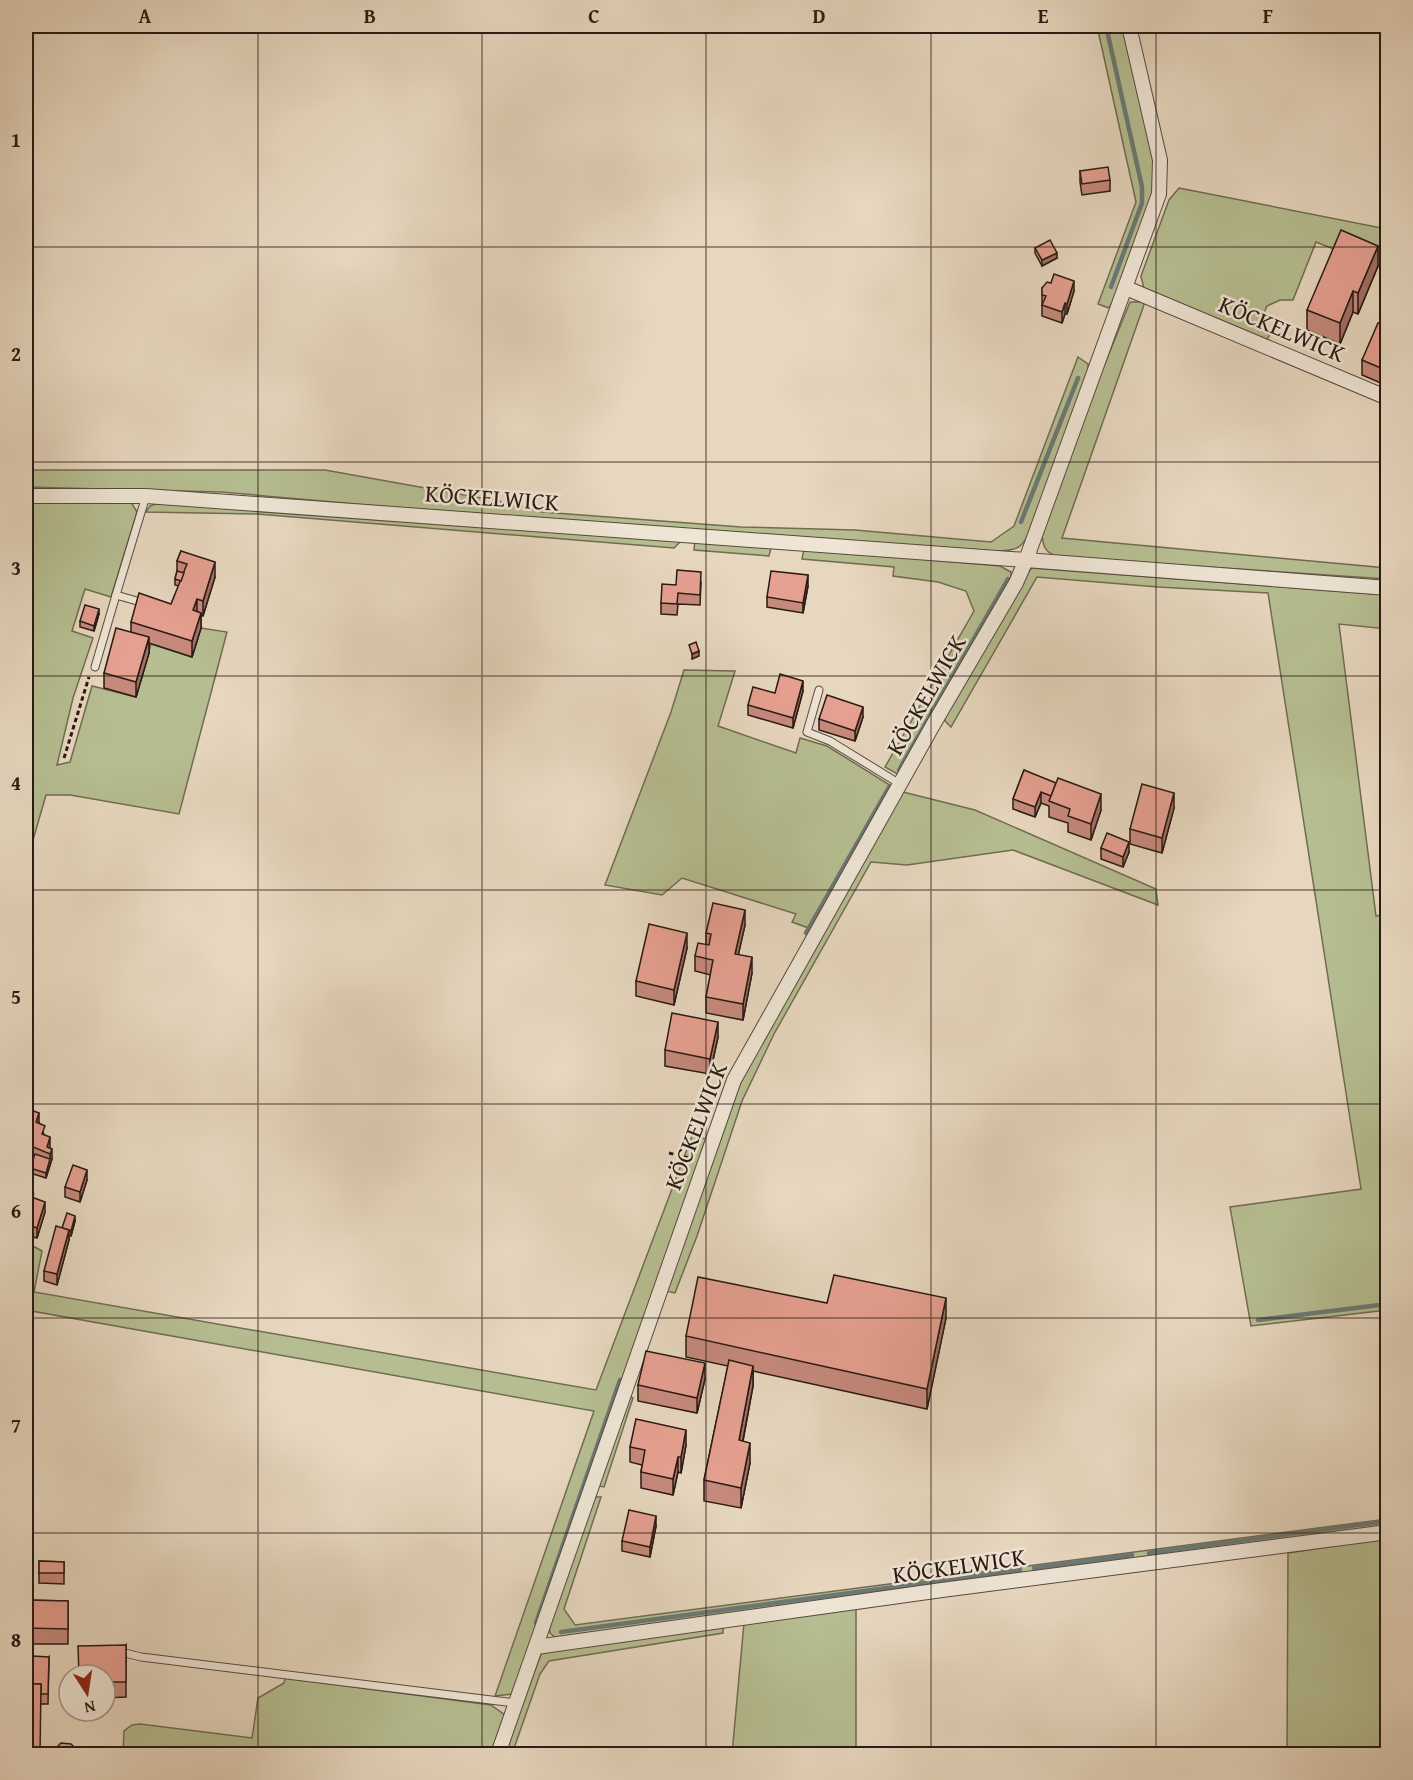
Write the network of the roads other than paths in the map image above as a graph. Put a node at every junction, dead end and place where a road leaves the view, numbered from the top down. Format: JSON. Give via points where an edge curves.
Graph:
{"nodes":[{"id":1,"x":1129,"y":26,"type":"edge"},
{"id":2,"x":1126,"y":288,"type":"junction"},
{"id":3,"x":1388,"y":398,"type":"edge"},
{"id":4,"x":26,"y":496,"type":"edge"},
{"id":5,"x":146,"y":496,"type":"junction"},
{"id":6,"x":1026,"y":560,"type":"junction"},
{"id":7,"x":1388,"y":588,"type":"edge"},
{"id":8,"x":116,"y":595,"type":"junction"},
{"id":9,"x":156,"y":607,"type":"edge"},
{"id":10,"x":95,"y":667,"type":"road end"},
{"id":11,"x":819,"y":690,"type":"dead end"},
{"id":12,"x":900,"y":784,"type":"junction"},
{"id":13,"x":1388,"y":1532,"type":"edge"},
{"id":14,"x":536,"y":1647,"type":"junction"},
{"id":15,"x":117,"y":1651,"type":"edge"},
{"id":16,"x":515,"y":1703,"type":"junction"},
{"id":17,"x":498,"y":1755,"type":"edge"}],
"edges":[{"from":1,"to":2,"type":"street","name":"KÖCKELWICK","via":[[1160,160],[1161,182],[1154,214]]},
{"from":2,"to":3,"type":"street","name":"KÖCKELWICK"},
{"from":2,"to":6,"type":"street","name":"KÖCKELWICK"},
{"from":4,"to":5,"type":"street","name":"KÖCKELWICK"},
{"from":5,"to":6,"type":"street","name":"KÖCKELWICK"},
{"from":5,"to":8,"type":"lane"},
{"from":6,"to":7,"type":"street","name":"KÖCKELWICK"},
{"from":6,"to":12,"type":"street","name":"KÖCKELWICK"},
{"from":8,"to":9,"type":"lane"},
{"from":8,"to":10,"type":"lane"},
{"from":11,"to":12,"type":"lane","via":[[807,732],[830,741]]},
{"from":12,"to":14,"type":"street","name":"KÖCKELWICK","via":[[734,1080]]},
{"from":13,"to":14,"type":"street","name":"KÖCKELWICK"},
{"from":14,"to":16,"type":"street","name":"KÖCKELWICK"},
{"from":15,"to":16,"type":"lane"},
{"from":16,"to":17,"type":"street","name":"KÖCKELWICK"}]}
